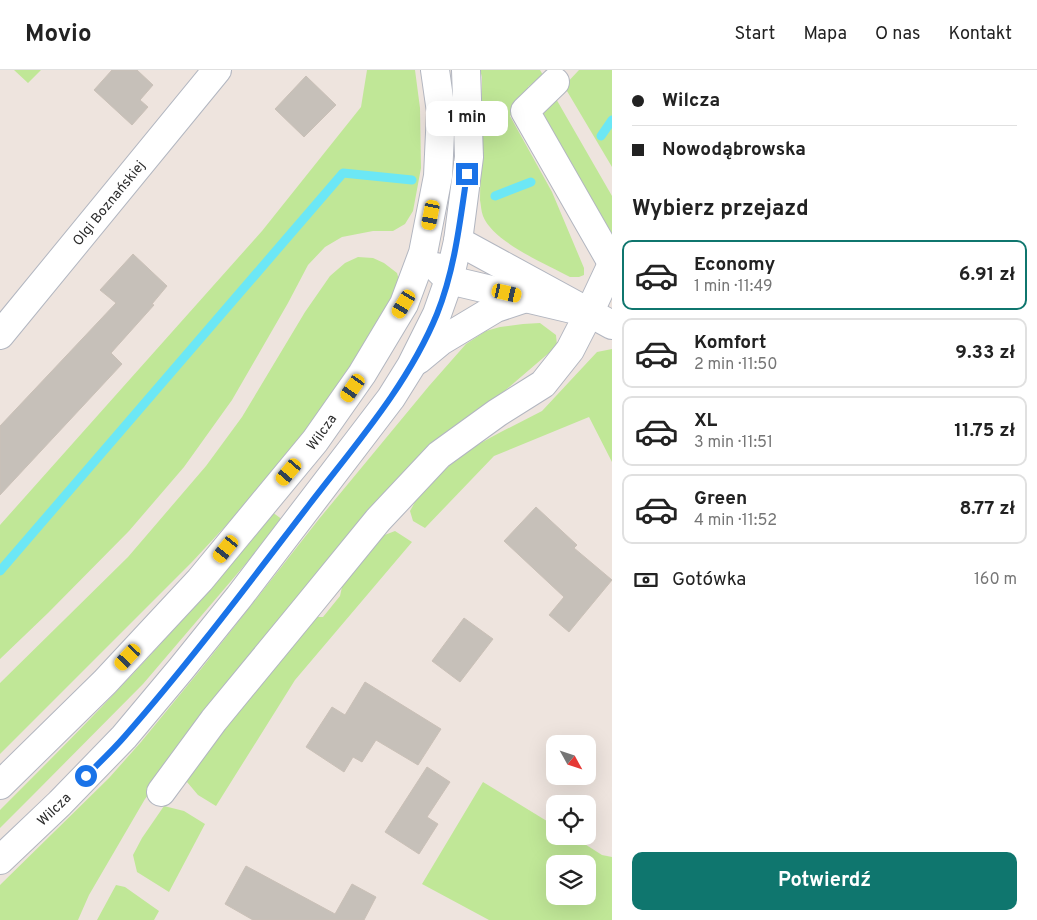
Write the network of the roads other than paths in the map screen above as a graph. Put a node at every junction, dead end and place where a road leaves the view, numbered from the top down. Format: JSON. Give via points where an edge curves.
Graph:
{"nodes":[{"id":1,"x":217,"y":70,"type":"edge"},
{"id":2,"x":435,"y":70,"type":"edge"},
{"id":3,"x":466,"y":70,"type":"edge"},
{"id":4,"x":555,"y":82,"type":"dead end"},
{"id":5,"x":458,"y":241,"type":"junction"},
{"id":6,"x":423,"y":253,"type":"junction"},
{"id":7,"x":612,"y":264,"type":"edge"},
{"id":8,"x":449,"y":280,"type":"junction"},
{"id":9,"x":526,"y":298,"type":"junction"},
{"id":10,"x":600,"y":319,"type":"edge"},
{"id":11,"x":0,"y":335,"type":"edge"},
{"id":12,"x":411,"y":366,"type":"junction"},
{"id":13,"x":0,"y":785,"type":"edge"},
{"id":14,"x":161,"y":792,"type":"dead end"},
{"id":15,"x":0,"y":860,"type":"edge"}],
"edges":[{"from":1,"to":11,"type":"street","name":"Olgi Boznańskiej"},
{"from":2,"to":6,"type":"street","name":"Wilcza","via":[[441,112],[438,176]]},
{"from":3,"to":5,"type":"street","name":"Wilcza","via":[[469,157]]},
{"from":4,"to":7,"type":"street","via":[[525,111]]},
{"from":5,"to":6,"type":"street"},
{"from":5,"to":8,"type":"street","name":"Wilcza"},
{"from":5,"to":10,"type":"street"},
{"from":6,"to":8,"type":"street"},
{"from":6,"to":13,"type":"street","name":"Wilcza","via":[[404,304],[362,374],[315,441],[200,580],[105,682]]},
{"from":7,"to":10,"type":"street"},
{"from":8,"to":9,"type":"street"},
{"from":8,"to":12,"type":"street","name":"Wilcza","via":[[437,314]]},
{"from":9,"to":10,"type":"street"},
{"from":9,"to":12,"type":"street","via":[[496,308],[441,341]]},
{"from":10,"to":14,"type":"street","via":[[543,384],[439,455],[378,520],[214,720]]},
{"from":12,"to":15,"type":"street","name":"Wilcza","via":[[391,398],[181,669],[124,737]]}]}
